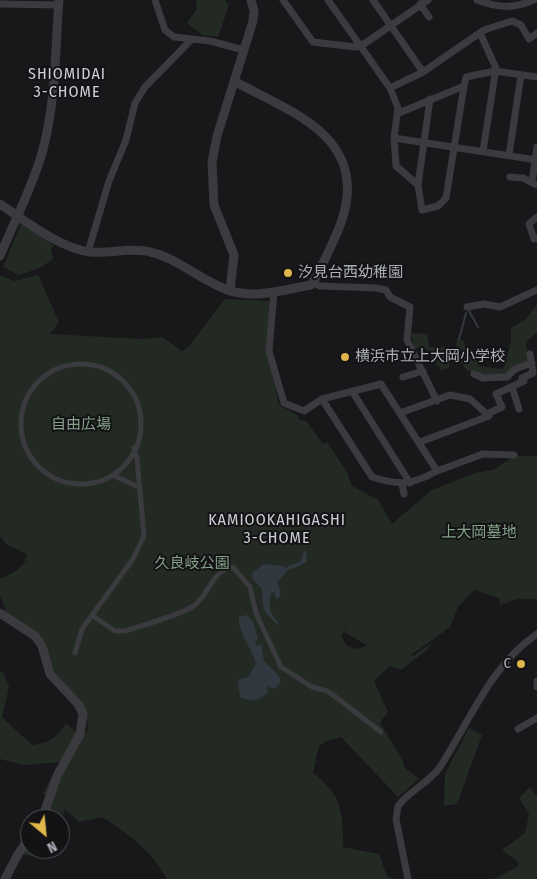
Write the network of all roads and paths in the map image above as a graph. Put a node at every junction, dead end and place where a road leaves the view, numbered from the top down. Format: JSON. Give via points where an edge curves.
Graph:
{"nodes":[{"id":1,"x":155,"y":0,"type":"edge"},
{"id":2,"x":251,"y":0,"type":"edge"},
{"id":3,"x":328,"y":0,"type":"edge"},
{"id":4,"x":373,"y":0,"type":"edge"},
{"id":5,"x":428,"y":0,"type":"edge"},
{"id":6,"x":477,"y":0,"type":"edge"},
{"id":7,"x":504,"y":0,"type":"edge"},
{"id":8,"x":534,"y":0,"type":"edge"},
{"id":9,"x":286,"y":1,"type":"edge"},
{"id":10,"x":58,"y":2,"type":"edge"},
{"id":11,"x":0,"y":4,"type":"edge"},
{"id":12,"x":420,"y":4,"type":"junction"},
{"id":13,"x":508,"y":7,"type":"junction"},
{"id":14,"x":429,"y":18,"type":"dead end"},
{"id":15,"x":390,"y":25,"type":"junction"},
{"id":16,"x":480,"y":33,"type":"junction"},
{"id":17,"x":537,"y":33,"type":"edge"},
{"id":18,"x":191,"y":40,"type":"junction"},
{"id":19,"x":361,"y":46,"type":"junction"},
{"id":20,"x":244,"y":50,"type":"junction"},
{"id":21,"x":495,"y":71,"type":"junction"},
{"id":22,"x":423,"y":72,"type":"junction"},
{"id":23,"x":521,"y":75,"type":"junction"},
{"id":24,"x":537,"y":77,"type":"edge"},
{"id":25,"x":234,"y":81,"type":"junction"},
{"id":26,"x":464,"y":86,"type":"junction"},
{"id":27,"x":390,"y":88,"type":"junction"},
{"id":28,"x":430,"y":99,"type":"junction"},
{"id":29,"x":399,"y":113,"type":"junction"},
{"id":30,"x":394,"y":138,"type":"junction"},
{"id":31,"x":424,"y":143,"type":"junction"},
{"id":32,"x":454,"y":147,"type":"junction"},
{"id":33,"x":537,"y":148,"type":"edge"},
{"id":34,"x":483,"y":151,"type":"junction"},
{"id":35,"x":509,"y":155,"type":"junction"},
{"id":36,"x":536,"y":159,"type":"edge"},
{"id":37,"x":510,"y":177,"type":"dead end"},
{"id":38,"x":534,"y":183,"type":"edge"},
{"id":39,"x":418,"y":185,"type":"junction"},
{"id":40,"x":0,"y":204,"type":"edge"},
{"id":41,"x":17,"y":215,"type":"junction"},
{"id":42,"x":537,"y":217,"type":"edge"},
{"id":43,"x":536,"y":241,"type":"edge"},
{"id":44,"x":88,"y":252,"type":"junction"},
{"id":45,"x":0,"y":256,"type":"edge"},
{"id":46,"x":314,"y":283,"type":"junction"},
{"id":47,"x":537,"y":290,"type":"edge"},
{"id":48,"x":230,"y":291,"type":"junction"},
{"id":49,"x":274,"y":292,"type":"junction"},
{"id":50,"x":467,"y":307,"type":"dead end"},
{"id":51,"x":530,"y":354,"type":"dead end"},
{"id":52,"x":532,"y":363,"type":"junction"},
{"id":53,"x":423,"y":371,"type":"junction"},
{"id":54,"x":474,"y":374,"type":"dead end"},
{"id":55,"x":403,"y":377,"type":"dead end"},
{"id":56,"x":512,"y":387,"type":"junction"},
{"id":57,"x":352,"y":391,"type":"junction"},
{"id":58,"x":322,"y":399,"type":"junction"},
{"id":59,"x":437,"y":401,"type":"junction"},
{"id":60,"x":519,"y":409,"type":"dead end"},
{"id":61,"x":400,"y":412,"type":"junction"},
{"id":62,"x":487,"y":414,"type":"junction"},
{"id":63,"x":469,"y":422,"type":"junction"},
{"id":64,"x":475,"y":430,"type":"dead end"},
{"id":65,"x":420,"y":442,"type":"junction"},
{"id":66,"x":134,"y":448,"type":"junction"},
{"id":67,"x":514,"y":455,"type":"dead end"},
{"id":68,"x":437,"y":470,"type":"junction"},
{"id":69,"x":113,"y":475,"type":"junction"},
{"id":70,"x":402,"y":484,"type":"junction"},
{"id":71,"x":410,"y":484,"type":"junction"},
{"id":72,"x":140,"y":488,"type":"junction"},
{"id":73,"x":404,"y":494,"type":"dead end"},
{"id":74,"x":0,"y":613,"type":"edge"},
{"id":75,"x":93,"y":616,"type":"junction"},
{"id":76,"x":537,"y":634,"type":"edge"},
{"id":77,"x":75,"y":653,"type":"dead end"},
{"id":78,"x":537,"y":680,"type":"edge"},
{"id":79,"x":537,"y":687,"type":"edge"},
{"id":80,"x":537,"y":718,"type":"edge"},
{"id":81,"x":518,"y":729,"type":"dead end"},
{"id":82,"x":381,"y":732,"type":"dead end"},
{"id":83,"x":45,"y":809,"type":"edge"},
{"id":84,"x":20,"y":850,"type":"edge"},
{"id":85,"x":5,"y":879,"type":"edge"},
{"id":86,"x":408,"y":879,"type":"edge"}],
"edges":[{"from":1,"to":18,"type":"street","via":[[165,30],[174,38]]},
{"from":2,"to":20,"type":"street","via":[[253,21]]},
{"from":3,"to":19,"type":"street"},
{"from":4,"to":15,"type":"street"},
{"from":5,"to":12,"type":"street"},
{"from":6,"to":13,"type":"street"},
{"from":7,"to":13,"type":"street"},
{"from":8,"to":13,"type":"street"},
{"from":9,"to":19,"type":"street","via":[[313,42]]},
{"from":10,"to":11,"type":"street"},
{"from":10,"to":41,"type":"street","via":[[49,123],[37,168]]},
{"from":12,"to":14,"type":"street"},
{"from":12,"to":15,"type":"street"},
{"from":15,"to":19,"type":"street"},
{"from":15,"to":22,"type":"street"},
{"from":16,"to":17,"type":"street","via":[[512,22],[521,25],[530,38]]},
{"from":16,"to":21,"type":"street"},
{"from":16,"to":22,"type":"street"},
{"from":18,"to":20,"type":"street","via":[[210,41]]},
{"from":18,"to":44,"type":"street","via":[[145,87],[135,103],[126,140],[106,189]]},
{"from":19,"to":27,"type":"street"},
{"from":20,"to":25,"type":"street"},
{"from":21,"to":23,"type":"street"},
{"from":21,"to":26,"type":"street","via":[[466,78]]},
{"from":21,"to":34,"type":"street"},
{"from":22,"to":27,"type":"street"},
{"from":23,"to":24,"type":"street"},
{"from":23,"to":35,"type":"street"},
{"from":25,"to":46,"type":"street","via":[[312,124],[332,142],[343,160],[346,203]]},
{"from":25,"to":48,"type":"street","via":[[217,136],[211,172],[214,205],[234,255]]},
{"from":26,"to":28,"type":"street"},
{"from":26,"to":32,"type":"street"},
{"from":27,"to":29,"type":"street"},
{"from":28,"to":29,"type":"street"},
{"from":28,"to":31,"type":"street"},
{"from":29,"to":30,"type":"street"},
{"from":30,"to":31,"type":"street"},
{"from":30,"to":39,"type":"street","via":[[396,166]]},
{"from":31,"to":32,"type":"street"},
{"from":31,"to":39,"type":"street"},
{"from":32,"to":34,"type":"street"},
{"from":32,"to":39,"type":"street","via":[[443,202],[422,210]]},
{"from":33,"to":36,"type":"street"},
{"from":34,"to":35,"type":"street"},
{"from":35,"to":36,"type":"street"},
{"from":36,"to":38,"type":"street"},
{"from":37,"to":38,"type":"street"},
{"from":40,"to":41,"type":"street"},
{"from":41,"to":44,"type":"street","via":[[71,247]]},
{"from":41,"to":45,"type":"street"},
{"from":42,"to":43,"type":"street","via":[[529,224]]},
{"from":44,"to":48,"type":"street","via":[[127,249],[150,252]]},
{"from":46,"to":49,"type":"street"},
{"from":46,"to":53,"type":"street","via":[[386,290],[390,297],[410,306],[407,340]]},
{"from":47,"to":50,"type":"street","via":[[500,307],[484,304]]},
{"from":48,"to":49,"type":"street","via":[[251,294]]},
{"from":49,"to":58,"type":"street","via":[[269,350],[284,404],[304,411]]},
{"from":51,"to":52,"type":"street"},
{"from":52,"to":54,"type":"street","via":[[515,369],[508,377],[483,378]]},
{"from":52,"to":56,"type":"street","via":[[533,373]]},
{"from":53,"to":55,"type":"street"},
{"from":53,"to":59,"type":"street"},
{"from":56,"to":60,"type":"street"},
{"from":56,"to":62,"type":"street","via":[[496,394],[502,407]]},
{"from":57,"to":58,"type":"street"},
{"from":57,"to":61,"type":"street","via":[[381,384]]},
{"from":57,"to":71,"type":"street"},
{"from":58,"to":70,"type":"street","via":[[372,477]]},
{"from":59,"to":61,"type":"street"},
{"from":59,"to":62,"type":"street","via":[[450,395],[470,399]]},
{"from":61,"to":65,"type":"street"},
{"from":62,"to":63,"type":"street","via":[[489,416]]},
{"from":63,"to":64,"type":"street"},
{"from":63,"to":65,"type":"street"},
{"from":65,"to":68,"type":"street"},
{"from":66,"to":69,"type":"street"},
{"from":66,"to":69,"type":"street","via":[[138,429],[137,404],[124,382],[106,368],[87,363],[68,365],[50,373],[35,388],[25,407],[23,431],[38,467],[59,481],[76,485],[94,483]]},
{"from":66,"to":72,"type":"street"},
{"from":67,"to":68,"type":"street","via":[[489,450]]},
{"from":68,"to":71,"type":"street"},
{"from":69,"to":72,"type":"street"},
{"from":70,"to":71,"type":"street"},
{"from":70,"to":73,"type":"street"},
{"from":72,"to":75,"type":"street","via":[[144,536],[133,559]]},
{"from":74,"to":83,"type":"street","via":[[35,636],[42,646],[50,674],[78,704],[83,714],[80,734],[57,776]]},
{"from":75,"to":77,"type":"street","via":[[82,629]]},
{"from":75,"to":82,"type":"street","via":[[114,631],[125,631],[193,607],[219,573],[232,567],[250,587],[256,613],[281,667],[337,698]]},
{"from":76,"to":86,"type":"street","via":[[518,649],[492,681],[438,771],[398,806],[396,819]]},
{"from":78,"to":79,"type":"street"},
{"from":80,"to":81,"type":"street"},
{"from":84,"to":85,"type":"street"}]}
